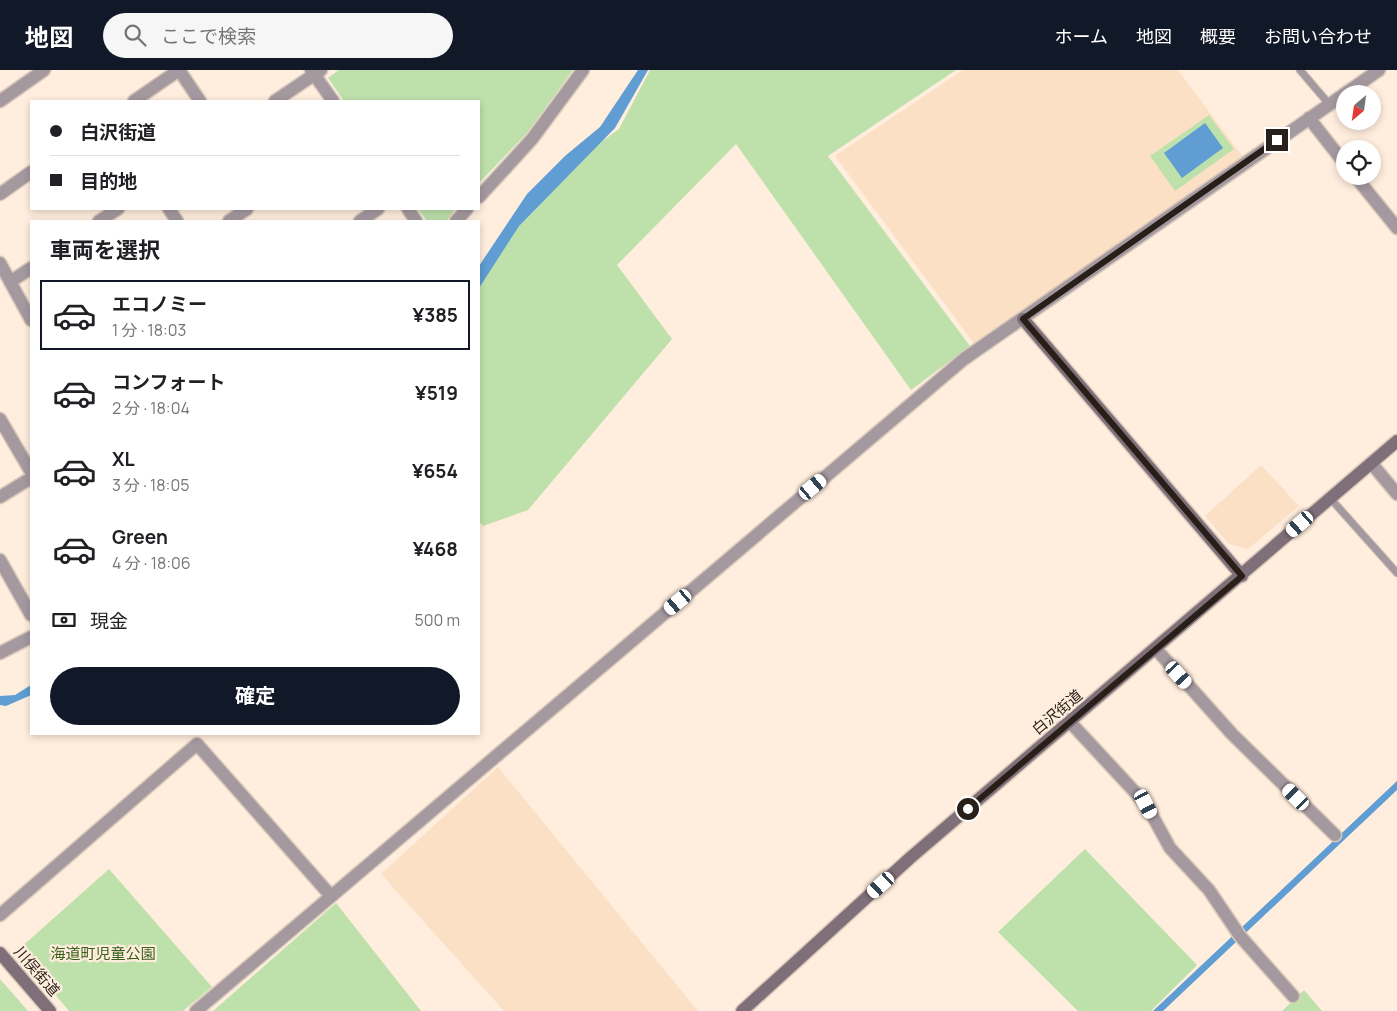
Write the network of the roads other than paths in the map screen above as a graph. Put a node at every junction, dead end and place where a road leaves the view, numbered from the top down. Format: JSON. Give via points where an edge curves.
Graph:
{"nodes":[{"id":1,"x":44,"y":70,"type":"edge"},
{"id":2,"x":179,"y":70,"type":"edge"},
{"id":3,"x":583,"y":70,"type":"edge"},
{"id":4,"x":1300,"y":70,"type":"edge"},
{"id":5,"x":1379,"y":70,"type":"edge"},
{"id":6,"x":315,"y":72,"type":"edge"},
{"id":7,"x":0,"y":100,"type":"edge"},
{"id":8,"x":135,"y":100,"type":"edge"},
{"id":9,"x":199,"y":100,"type":"edge"},
{"id":10,"x":276,"y":100,"type":"edge"},
{"id":11,"x":332,"y":100,"type":"edge"},
{"id":12,"x":1329,"y":104,"type":"junction"},
{"id":13,"x":1309,"y":118,"type":"junction"},
{"id":14,"x":1336,"y":152,"type":"edge"},
{"id":15,"x":30,"y":173,"type":"edge"},
{"id":16,"x":1362,"y":185,"type":"edge"},
{"id":17,"x":0,"y":194,"type":"edge"},
{"id":18,"x":480,"y":195,"type":"edge"},
{"id":19,"x":116,"y":210,"type":"edge"},
{"id":20,"x":246,"y":210,"type":"edge"},
{"id":21,"x":376,"y":210,"type":"edge"},
{"id":22,"x":466,"y":210,"type":"edge"},
{"id":23,"x":101,"y":220,"type":"edge"},
{"id":24,"x":230,"y":220,"type":"edge"},
{"id":25,"x":362,"y":220,"type":"edge"},
{"id":26,"x":457,"y":220,"type":"edge"},
{"id":27,"x":1397,"y":228,"type":"edge"},
{"id":28,"x":0,"y":263,"type":"edge"},
{"id":29,"x":30,"y":269,"type":"edge"},
{"id":30,"x":10,"y":282,"type":"junction"},
{"id":31,"x":30,"y":318,"type":"edge"},
{"id":32,"x":1023,"y":319,"type":"junction"},
{"id":33,"x":0,"y":419,"type":"edge"},
{"id":34,"x":1397,"y":442,"type":"edge"},
{"id":35,"x":1372,"y":464,"type":"junction"},
{"id":36,"x":30,"y":470,"type":"edge"},
{"id":37,"x":30,"y":479,"type":"edge"},
{"id":38,"x":1397,"y":494,"type":"edge"},
{"id":39,"x":0,"y":497,"type":"edge"},
{"id":40,"x":1330,"y":498,"type":"junction"},
{"id":41,"x":0,"y":560,"type":"edge"},
{"id":42,"x":1397,"y":573,"type":"edge"},
{"id":43,"x":1242,"y":576,"type":"junction"},
{"id":44,"x":30,"y":613,"type":"edge"},
{"id":45,"x":30,"y":638,"type":"edge"},
{"id":46,"x":1156,"y":649,"type":"junction"},
{"id":47,"x":0,"y":653,"type":"edge"},
{"id":48,"x":1070,"y":722,"type":"junction"},
{"id":49,"x":1335,"y":835,"type":"dead end"},
{"id":50,"x":331,"y":896,"type":"junction"},
{"id":51,"x":0,"y":915,"type":"edge"},
{"id":52,"x":0,"y":953,"type":"edge"},
{"id":53,"x":1293,"y":996,"type":"dead end"},
{"id":54,"x":50,"y":1011,"type":"edge"},
{"id":55,"x":196,"y":1011,"type":"edge"},
{"id":56,"x":742,"y":1011,"type":"edge"}],
"edges":[{"from":1,"to":7,"type":"street"},
{"from":2,"to":8,"type":"street"},
{"from":2,"to":9,"type":"street"},
{"from":3,"to":18,"type":"street","via":[[532,139]]},
{"from":4,"to":12,"type":"lane"},
{"from":5,"to":12,"type":"street"},
{"from":6,"to":10,"type":"street"},
{"from":6,"to":11,"type":"street"},
{"from":12,"to":13,"type":"street"},
{"from":13,"to":14,"type":"street"},
{"from":13,"to":32,"type":"street"},
{"from":15,"to":17,"type":"street"},
{"from":16,"to":27,"type":"street"},
{"from":19,"to":23,"type":"street"},
{"from":20,"to":24,"type":"street"},
{"from":21,"to":25,"type":"street"},
{"from":22,"to":26,"type":"street"},
{"from":28,"to":30,"type":"street"},
{"from":29,"to":30,"type":"street"},
{"from":30,"to":31,"type":"street"},
{"from":32,"to":43,"type":"main road"},
{"from":32,"to":50,"type":"street","via":[[964,359]]},
{"from":33,"to":36,"type":"street"},
{"from":34,"to":35,"type":"main road","name":"白沢街道"},
{"from":35,"to":38,"type":"street"},
{"from":35,"to":40,"type":"main road","name":"白沢街道"},
{"from":37,"to":39,"type":"street"},
{"from":40,"to":42,"type":"lane"},
{"from":40,"to":43,"type":"main road","name":"白沢街道"},
{"from":41,"to":44,"type":"street"},
{"from":43,"to":46,"type":"main road","name":"白沢街道"},
{"from":45,"to":47,"type":"street"},
{"from":46,"to":48,"type":"main road","name":"白沢街道"},
{"from":46,"to":49,"type":"street","via":[[1232,734]]},
{"from":48,"to":53,"type":"street","via":[[1146,804],[1170,848],[1209,890],[1240,936]]},
{"from":48,"to":56,"type":"main road","name":"白沢街道","via":[[910,858]]},
{"from":50,"to":51,"type":"street","via":[[197,744]]},
{"from":50,"to":55,"type":"street"},
{"from":52,"to":54,"type":"main road","name":"川俣街道"}]}
